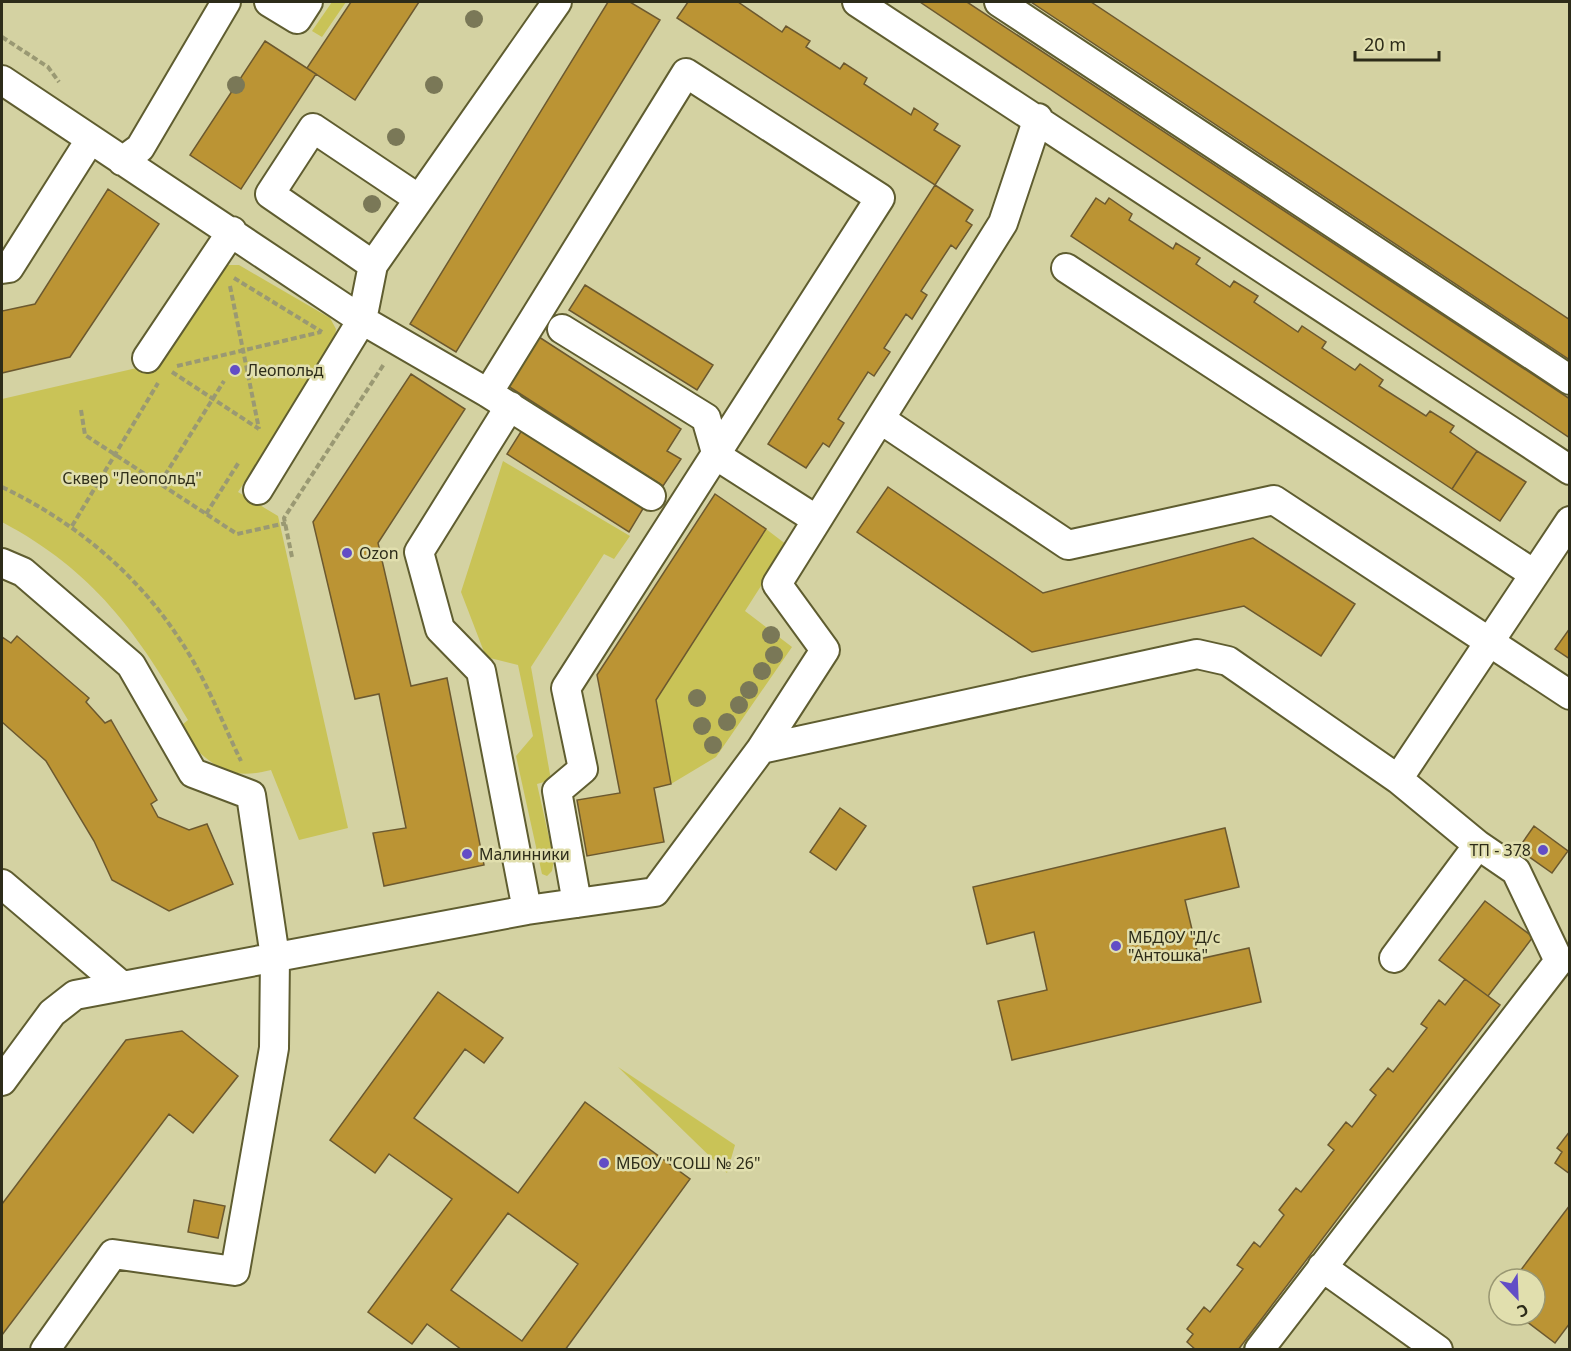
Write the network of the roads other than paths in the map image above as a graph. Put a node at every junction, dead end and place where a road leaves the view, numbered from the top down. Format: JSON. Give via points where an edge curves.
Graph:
{"nodes":[{"id":1,"x":226,"y":2,"type":"edge"},
{"id":2,"x":269,"y":2,"type":"edge"},
{"id":3,"x":308,"y":2,"type":"edge"},
{"id":4,"x":557,"y":2,"type":"edge"},
{"id":5,"x":999,"y":2,"type":"edge"},
{"id":6,"x":869,"y":5,"type":"edge"},
{"id":7,"x":2,"y":80,"type":"edge"},
{"id":8,"x":1038,"y":118,"type":"junction"},
{"id":9,"x":90,"y":140,"type":"junction"},
{"id":10,"x":122,"y":161,"type":"junction"},
{"id":11,"x":419,"y":199,"type":"junction"},
{"id":12,"x":231,"y":231,"type":"junction"},
{"id":13,"x":373,"y":265,"type":"junction"},
{"id":14,"x":1066,"y":268,"type":"dead end"},
{"id":15,"x":2,"y":269,"type":"edge"},
{"id":16,"x":362,"y":320,"type":"junction"},
{"id":17,"x":562,"y":329,"type":"dead end"},
{"id":18,"x":154,"y":368,"type":"road end"},
{"id":19,"x":1569,"y":380,"type":"edge"},
{"id":20,"x":499,"y":399,"type":"junction"},
{"id":21,"x":880,"y":419,"type":"junction"},
{"id":22,"x":717,"y":456,"type":"junction"},
{"id":23,"x":1569,"y":470,"type":"edge"},
{"id":24,"x":258,"y":490,"type":"dead end"},
{"id":25,"x":651,"y":496,"type":"dead end"},
{"id":26,"x":817,"y":520,"type":"junction"},
{"id":27,"x":1569,"y":521,"type":"edge"},
{"id":28,"x":2,"y":563,"type":"edge"},
{"id":29,"x":1534,"y":574,"type":"junction"},
{"id":30,"x":1490,"y":641,"type":"junction"},
{"id":31,"x":1569,"y":695,"type":"edge"},
{"id":32,"x":761,"y":749,"type":"junction"},
{"id":33,"x":1398,"y":779,"type":"junction"},
{"id":34,"x":1478,"y":845,"type":"junction"},
{"id":35,"x":2,"y":884,"type":"edge"},
{"id":36,"x":577,"y":903,"type":"junction"},
{"id":37,"x":527,"y":910,"type":"junction"},
{"id":38,"x":275,"y":957,"type":"junction"},
{"id":39,"x":1394,"y":958,"type":"dead end"},
{"id":40,"x":122,"y":986,"type":"junction"},
{"id":41,"x":2,"y":1081,"type":"edge"},
{"id":42,"x":1322,"y":1267,"type":"junction"},
{"id":43,"x":45,"y":1350,"type":"edge"},
{"id":44,"x":1259,"y":1350,"type":"edge"},
{"id":45,"x":1438,"y":1350,"type":"edge"}],
"edges":[{"from":1,"to":10,"type":"street","via":[[140,148]]},
{"from":2,"to":3,"type":"street","via":[[297,19]]},
{"from":4,"to":11,"type":"street"},
{"from":5,"to":19,"type":"street"},
{"from":6,"to":8,"type":"street"},
{"from":7,"to":9,"type":"street"},
{"from":8,"to":21,"type":"street","via":[[1003,223]]},
{"from":8,"to":23,"type":"street"},
{"from":9,"to":10,"type":"street"},
{"from":9,"to":15,"type":"street","via":[[9,268]]},
{"from":10,"to":12,"type":"street"},
{"from":11,"to":13,"type":"street"},
{"from":11,"to":13,"type":"street","via":[[313,128],[270,194]]},
{"from":12,"to":16,"type":"street"},
{"from":12,"to":18,"type":"street"},
{"from":13,"to":16,"type":"street"},
{"from":14,"to":29,"type":"street"},
{"from":16,"to":20,"type":"street"},
{"from":16,"to":24,"type":"street","via":[[334,340]]},
{"from":17,"to":22,"type":"street","via":[[706,418]]},
{"from":20,"to":22,"type":"street","via":[[686,73],[880,198]]},
{"from":20,"to":25,"type":"street"},
{"from":20,"to":37,"type":"street","via":[[419,552],[440,629],[481,671]]},
{"from":21,"to":26,"type":"street"},
{"from":21,"to":30,"type":"street","via":[[1068,545],[1274,500]]},
{"from":22,"to":26,"type":"street"},
{"from":22,"to":36,"type":"street","via":[[566,688],[583,770],[556,791]]},
{"from":26,"to":32,"type":"street","via":[[777,584],[825,650]]},
{"from":27,"to":29,"type":"street"},
{"from":28,"to":38,"type":"street","via":[[23,572],[131,665],[193,773],[251,795]]},
{"from":29,"to":30,"type":"street"},
{"from":30,"to":31,"type":"street"},
{"from":30,"to":33,"type":"street"},
{"from":32,"to":33,"type":"street","via":[[1197,654],[1228,661]]},
{"from":32,"to":36,"type":"street","via":[[655,892]]},
{"from":33,"to":34,"type":"street"},
{"from":34,"to":39,"type":"street"},
{"from":34,"to":42,"type":"street","via":[[1516,872],[1559,961]]},
{"from":35,"to":40,"type":"street"},
{"from":36,"to":37,"type":"street"},
{"from":37,"to":38,"type":"street"},
{"from":38,"to":40,"type":"street"},
{"from":38,"to":43,"type":"street","via":[[274,1048],[235,1270],[113,1254]]},
{"from":40,"to":41,"type":"street","via":[[75,995],[52,1013]]},
{"from":42,"to":44,"type":"street"},
{"from":42,"to":45,"type":"street"}]}
